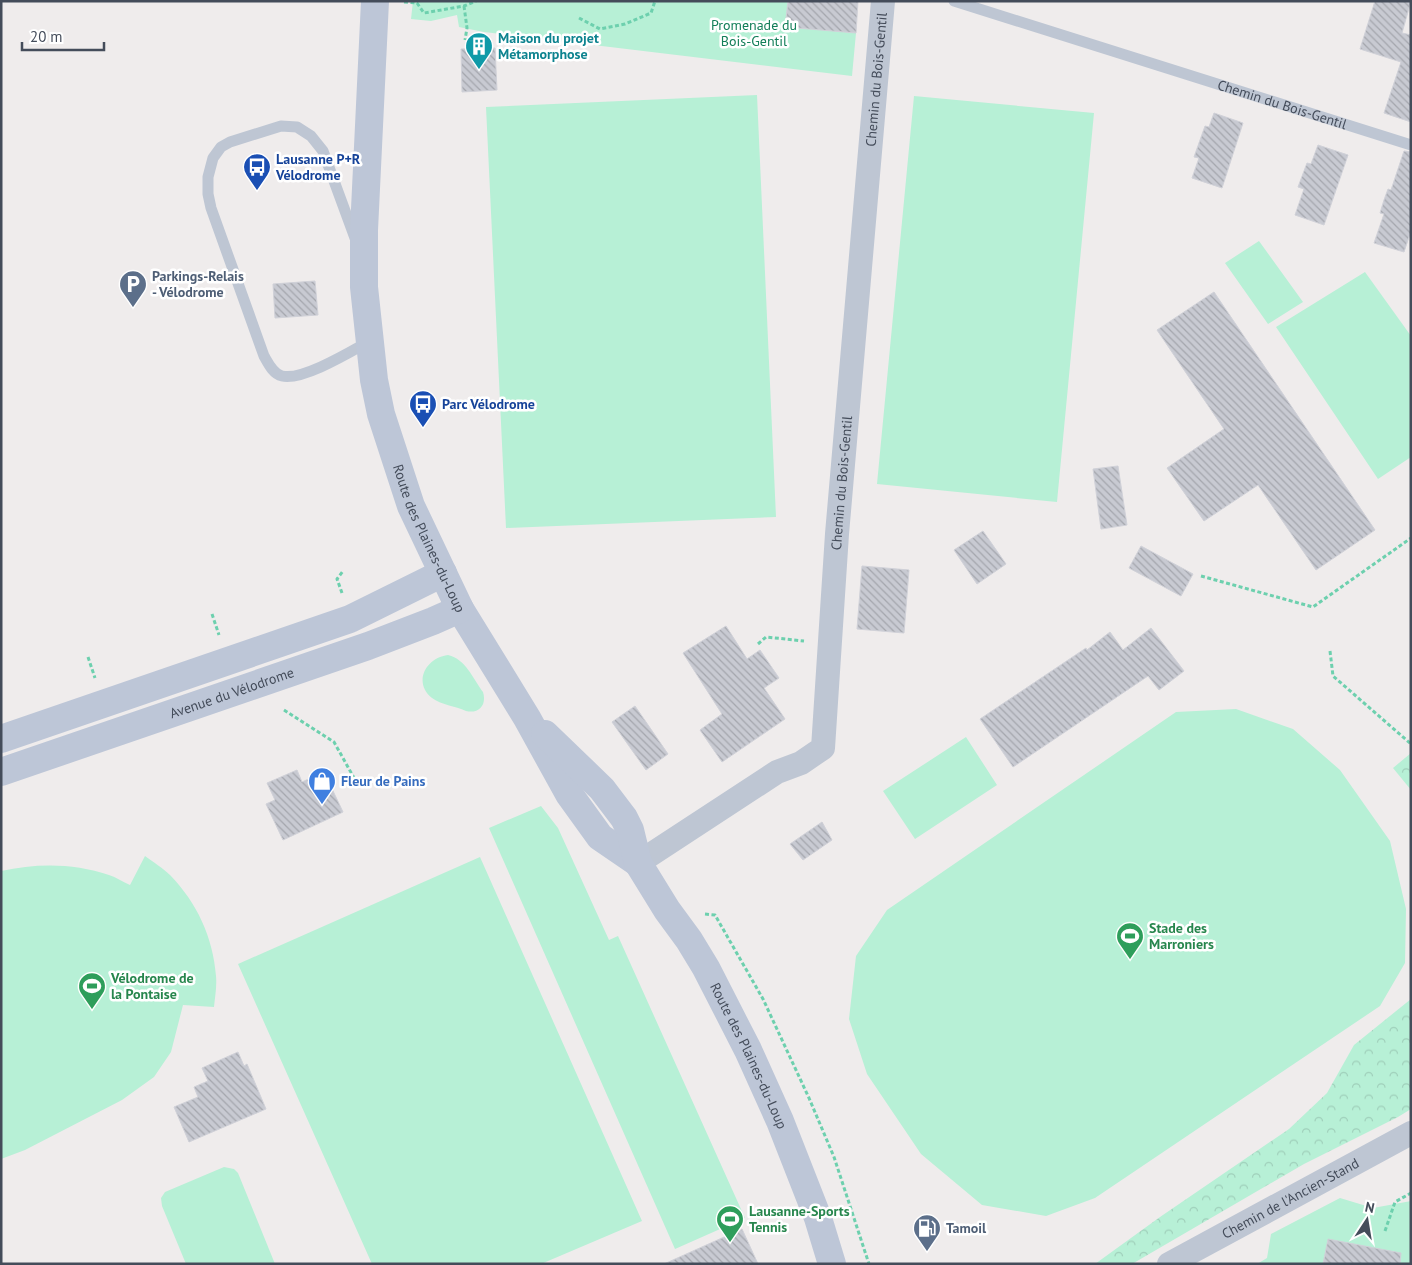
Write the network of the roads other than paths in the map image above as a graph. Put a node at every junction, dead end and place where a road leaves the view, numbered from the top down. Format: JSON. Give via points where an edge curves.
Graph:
{"nodes":[{"id":1,"x":375,"y":1,"type":"edge"},
{"id":2,"x":883,"y":1,"type":"edge"},
{"id":3,"x":954,"y":1,"type":"edge"},
{"id":4,"x":1411,"y":145,"type":"edge"},
{"id":5,"x":364,"y":262,"type":"junction"},
{"id":6,"x":370,"y":341,"type":"junction"},
{"id":7,"x":443,"y":573,"type":"junction"},
{"id":8,"x":460,"y":609,"type":"junction"},
{"id":9,"x":1,"y":739,"type":"edge"},
{"id":10,"x":1,"y":772,"type":"edge"},
{"id":11,"x":638,"y":863,"type":"junction"},
{"id":12,"x":1411,"y":1133,"type":"edge"},
{"id":13,"x":832,"y":1264,"type":"edge"},
{"id":14,"x":1169,"y":1264,"type":"edge"}],
"edges":[{"from":1,"to":5,"type":"main road","name":"Route des Plaines-du-Loup"},
{"from":2,"to":11,"type":"street","name":"Chemin du Bois-Gentil","via":[[836,543],[823,748],[801,763],[777,772]]},
{"from":3,"to":4,"type":"lane","name":"Chemin du Bois-Gentil"},
{"from":5,"to":6,"type":"main road","name":"Route des Plaines-du-Loup"},
{"from":5,"to":6,"type":"lane","name":"Route des Plaines-du-Loup","via":[[323,151],[311,136],[297,127],[281,126],[230,142],[213,158],[208,177],[210,208],[264,356],[274,371],[281,376],[291,376],[318,369]]},
{"from":6,"to":7,"type":"main road","name":"Route des Plaines-du-Loup","via":[[374,380],[384,423],[410,506]]},
{"from":7,"to":8,"type":"main road","name":"Route des Plaines-du-Loup"},
{"from":7,"to":9,"type":"main road","via":[[350,619]]},
{"from":8,"to":10,"type":"main road","name":"Avenue du Vélodrome","via":[[368,646]]},
{"from":8,"to":11,"type":"main road","name":"Route des Plaines-du-Loup","via":[[527,718],[602,789],[624,818]]},
{"from":11,"to":13,"type":"main road","name":"Route des Plaines-du-Loup","via":[[706,968],[748,1050],[790,1146]]},
{"from":12,"to":14,"type":"street","name":"Chemin de l'Ancien-Stand"}]}
